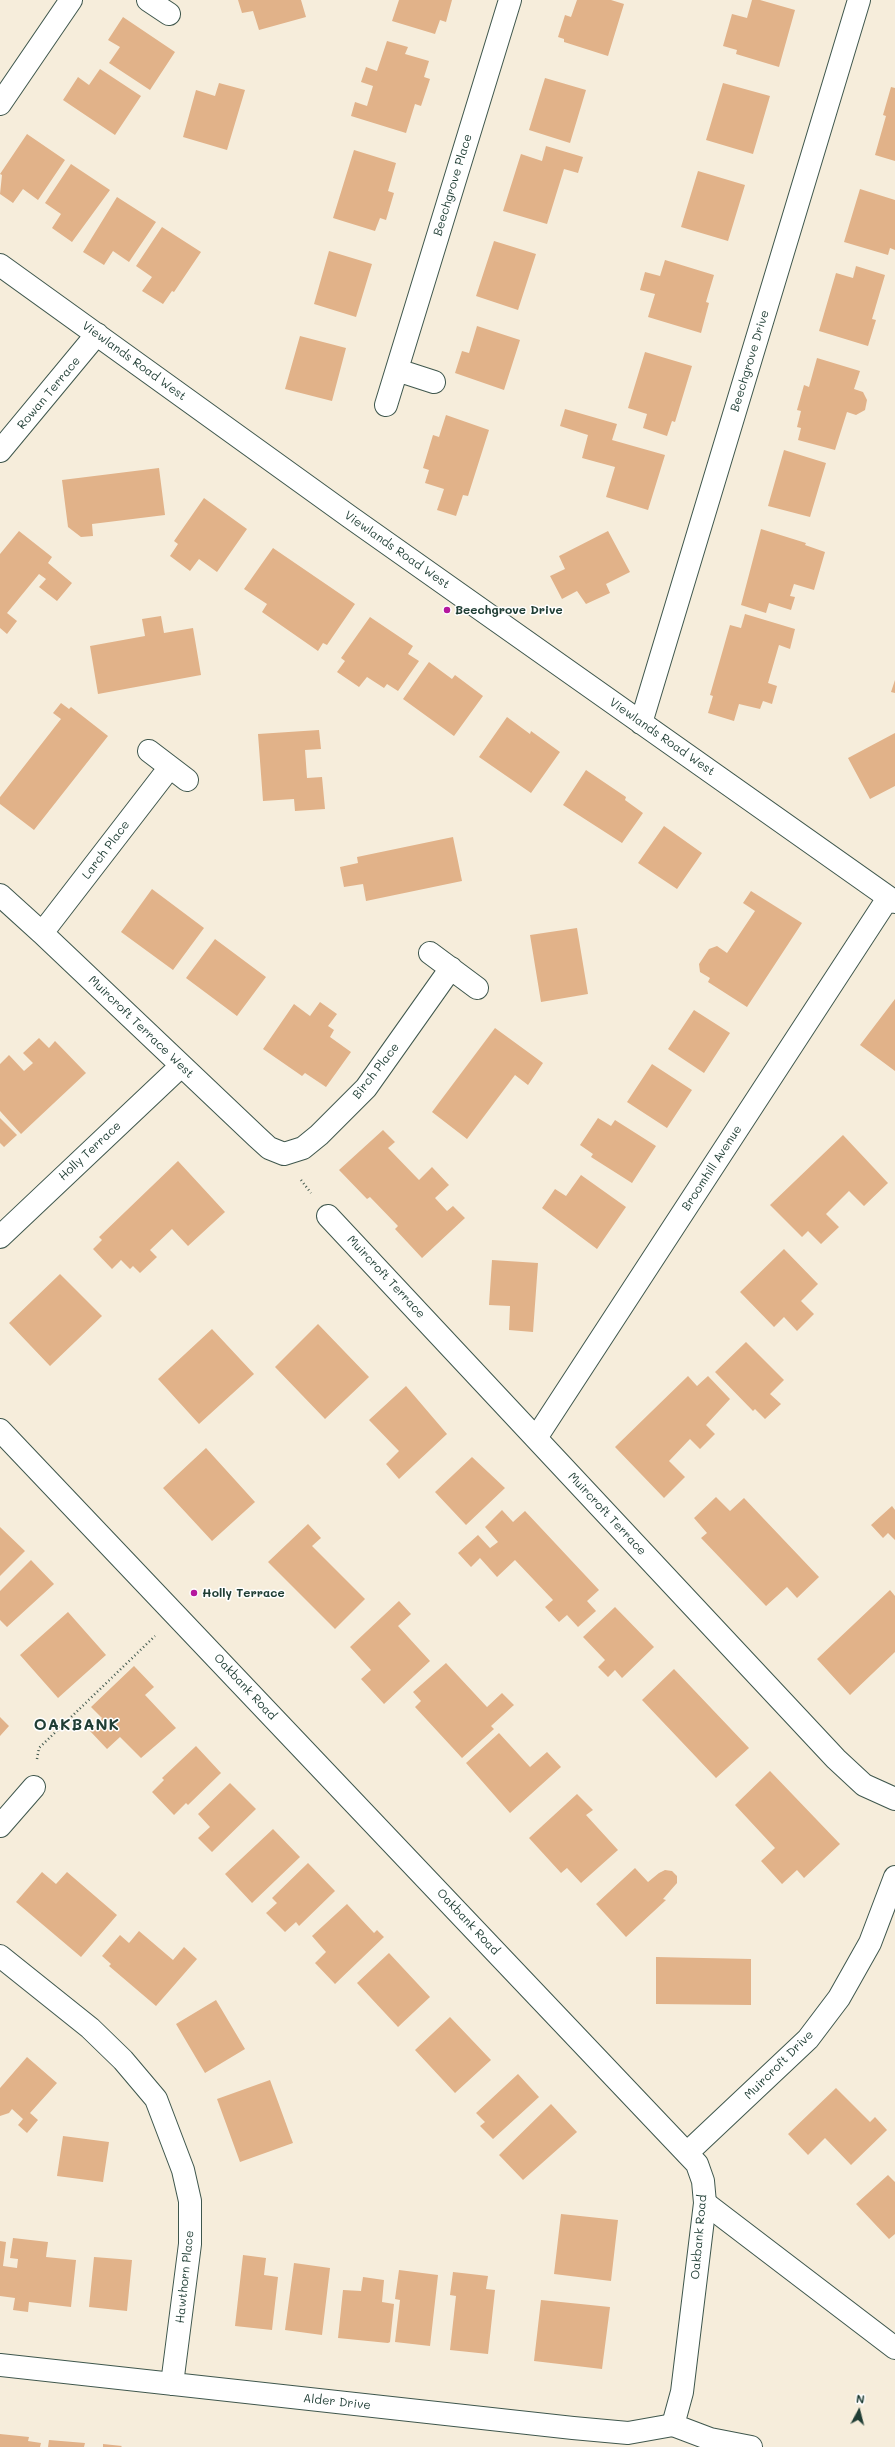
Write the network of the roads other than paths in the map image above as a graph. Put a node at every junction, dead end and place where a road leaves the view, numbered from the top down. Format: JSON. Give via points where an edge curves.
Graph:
{"nodes":[{"id":1,"x":71,"y":0,"type":"edge"},
{"id":2,"x":148,"y":0,"type":"edge"},
{"id":3,"x":510,"y":0,"type":"edge"},
{"id":4,"x":859,"y":0,"type":"edge"},
{"id":5,"x":169,"y":14,"type":"dead end"},
{"id":6,"x":0,"y":104,"type":"edge"},
{"id":7,"x":0,"y":265,"type":"edge"},
{"id":8,"x":97,"y":334,"type":"junction"},
{"id":9,"x":397,"y":370,"type":"junction"},
{"id":10,"x":434,"y":382,"type":"dead end"},
{"id":11,"x":386,"y":405,"type":"dead end"},
{"id":12,"x":0,"y":451,"type":"edge"},
{"id":13,"x":642,"y":723,"type":"junction"},
{"id":14,"x":149,"y":751,"type":"dead end"},
{"id":15,"x":170,"y":767,"type":"junction"},
{"id":16,"x":187,"y":780,"type":"dead end"},
{"id":17,"x":0,"y":895,"type":"edge"},
{"id":18,"x":892,"y":900,"type":"edge"},
{"id":19,"x":42,"y":933,"type":"junction"},
{"id":20,"x":430,"y":953,"type":"dead end"},
{"id":21,"x":450,"y":968,"type":"junction"},
{"id":22,"x":477,"y":988,"type":"dead end"},
{"id":23,"x":181,"y":1066,"type":"junction"},
{"id":24,"x":284,"y":1154,"type":"joint"},
{"id":25,"x":328,"y":1216,"type":"road end"},
{"id":26,"x":0,"y":1237,"type":"edge"},
{"id":27,"x":0,"y":1430,"type":"edge"},
{"id":28,"x":536,"y":1438,"type":"junction"},
{"id":29,"x":34,"y":1787,"type":"road end"},
{"id":30,"x":895,"y":1799,"type":"edge"},
{"id":31,"x":0,"y":1826,"type":"edge"},
{"id":32,"x":895,"y":1877,"type":"edge"},
{"id":33,"x":0,"y":1956,"type":"edge"},
{"id":34,"x":687,"y":2153,"type":"junction"},
{"id":35,"x":705,"y":2204,"type":"junction"},
{"id":36,"x":895,"y":2348,"type":"edge"},
{"id":37,"x":0,"y":2365,"type":"edge"},
{"id":38,"x":172,"y":2384,"type":"junction"},
{"id":39,"x":673,"y":2425,"type":"junction"},
{"id":40,"x":572,"y":2438,"type":"edge"},
{"id":41,"x":751,"y":2447,"type":"edge"}],
"edges":[{"from":1,"to":6,"type":"street"},
{"from":2,"to":5,"type":"street"},
{"from":3,"to":9,"type":"street","name":"Beechgrove Place"},
{"from":4,"to":13,"type":"street","name":"Beechgrove Drive"},
{"from":7,"to":8,"type":"street","name":"Viewlands Road West"},
{"from":8,"to":12,"type":"street","name":"Rowan Terrace"},
{"from":8,"to":13,"type":"street","name":"Viewlands Road West"},
{"from":9,"to":10,"type":"street"},
{"from":9,"to":11,"type":"street","name":"Beechgrove Place"},
{"from":13,"to":18,"type":"street","name":"Viewlands Road West"},
{"from":14,"to":15,"type":"street"},
{"from":15,"to":16,"type":"street"},
{"from":15,"to":19,"type":"street","name":"Larch Place"},
{"from":17,"to":19,"type":"street","name":"Muircroft Terrace West"},
{"from":18,"to":28,"type":"street","name":"Broomhill Avenue"},
{"from":19,"to":23,"type":"street","name":"Muircroft Terrace West"},
{"from":20,"to":21,"type":"street"},
{"from":21,"to":22,"type":"street"},
{"from":21,"to":24,"type":"street","name":"Birch Place","via":[[366,1088],[303,1148]]},
{"from":23,"to":24,"type":"street","name":"Muircroft Terrace West","via":[[269,1148]]},
{"from":23,"to":26,"type":"street","name":"Holly Terrace"},
{"from":25,"to":28,"type":"street","name":"Muircroft Terrace"},
{"from":27,"to":34,"type":"street","name":"Oakbank Road"},
{"from":28,"to":30,"type":"street","name":"Muircroft Terrace","via":[[836,1759],[864,1785]]},
{"from":29,"to":31,"type":"street"},
{"from":32,"to":34,"type":"street","name":"Muircroft Drive","via":[[870,1943],[839,1998],[808,2039]]},
{"from":33,"to":38,"type":"street","name":"Hawthorn Place","via":[[90,2028],[123,2060],[156,2098],[183,2170],[190,2201],[190,2244]]},
{"from":34,"to":35,"type":"street","name":"Oakbank Road","via":[[697,2164],[703,2181]]},
{"from":35,"to":36,"type":"street"},
{"from":35,"to":39,"type":"street","name":"Oakbank Road","via":[[682,2392]]},
{"from":37,"to":38,"type":"street","name":"Alder Drive"},
{"from":38,"to":40,"type":"street","name":"Alder Drive"},
{"from":39,"to":40,"type":"street","name":"Alder Drive","via":[[628,2433]]},
{"from":39,"to":41,"type":"street","via":[[710,2438]]}]}
